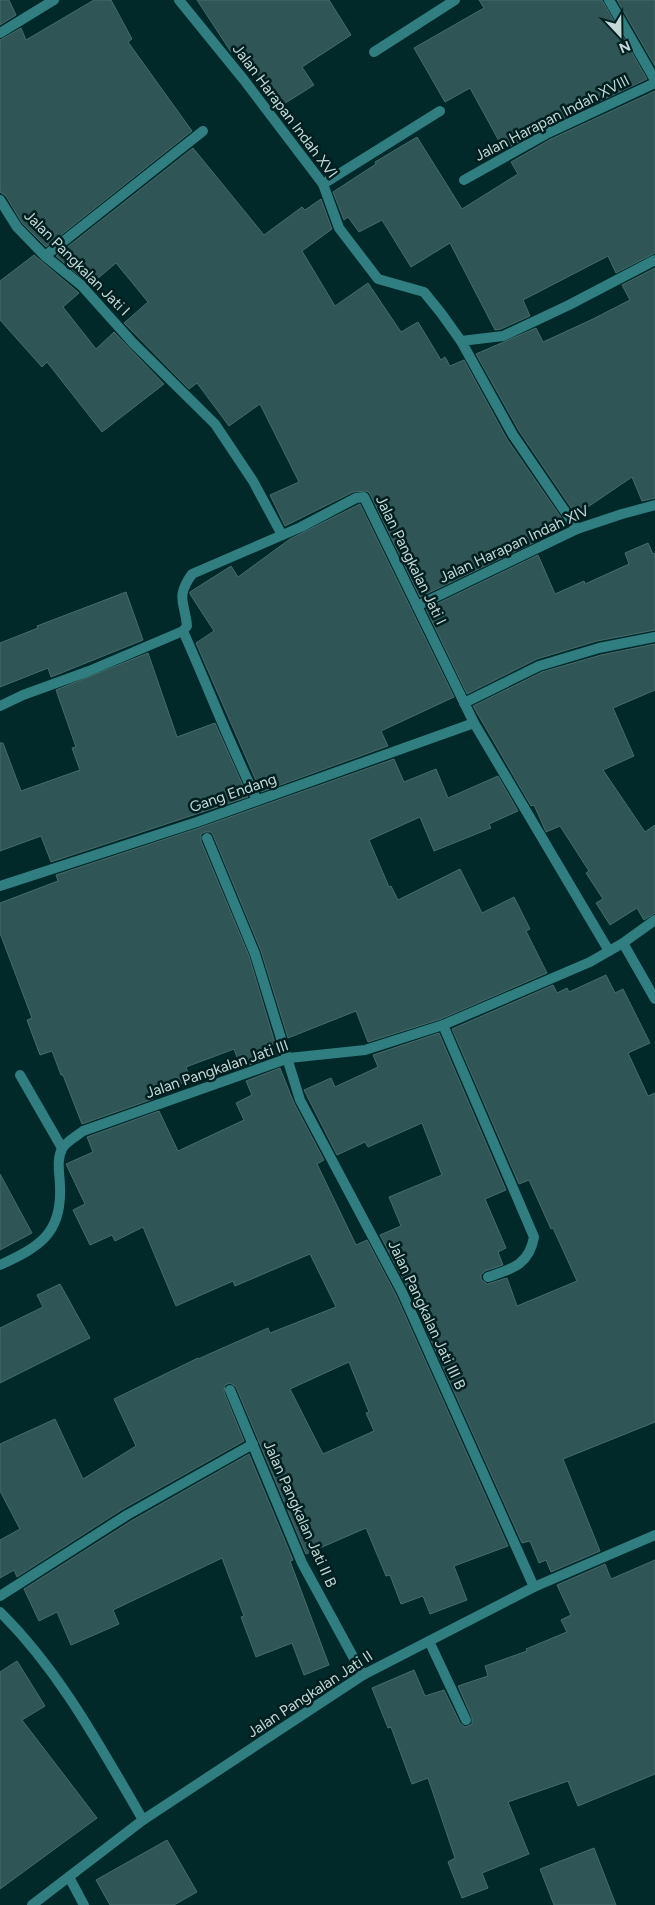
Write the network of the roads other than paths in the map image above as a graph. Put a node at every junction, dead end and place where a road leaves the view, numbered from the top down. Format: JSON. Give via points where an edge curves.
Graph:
{"nodes":[{"id":1,"x":54,"y":0,"type":"edge"},
{"id":2,"x":179,"y":0,"type":"edge"},
{"id":3,"x":455,"y":0,"type":"edge"},
{"id":4,"x":610,"y":0,"type":"edge"},
{"id":5,"x":0,"y":34,"type":"edge"},
{"id":6,"x":374,"y":52,"type":"dead end"},
{"id":7,"x":655,"y":82,"type":"edge"},
{"id":8,"x":440,"y":111,"type":"dead end"},
{"id":9,"x":203,"y":131,"type":"dead end"},
{"id":10,"x":464,"y":180,"type":"dead end"},
{"id":11,"x":323,"y":184,"type":"junction"},
{"id":12,"x":0,"y":200,"type":"edge"},
{"id":13,"x":45,"y":256,"type":"junction"},
{"id":14,"x":655,"y":260,"type":"edge"},
{"id":15,"x":461,"y":341,"type":"junction"},
{"id":16,"x":655,"y":505,"type":"edge"},
{"id":17,"x":577,"y":529,"type":"junction"},
{"id":18,"x":282,"y":535,"type":"junction"},
{"id":19,"x":417,"y":606,"type":"junction"},
{"id":20,"x":184,"y":631,"type":"junction"},
{"id":21,"x":655,"y":638,"type":"edge"},
{"id":22,"x":464,"y":702,"type":"junction"},
{"id":23,"x":0,"y":706,"type":"edge"},
{"id":24,"x":474,"y":723,"type":"junction"},
{"id":25,"x":257,"y":800,"type":"junction"},
{"id":26,"x":207,"y":838,"type":"dead end"},
{"id":27,"x":0,"y":886,"type":"edge"},
{"id":28,"x":655,"y":920,"type":"edge"},
{"id":29,"x":623,"y":944,"type":"junction"},
{"id":30,"x":609,"y":951,"type":"junction"},
{"id":31,"x":655,"y":999,"type":"edge"},
{"id":32,"x":443,"y":1025,"type":"junction"},
{"id":33,"x":288,"y":1058,"type":"junction"},
{"id":34,"x":20,"y":1075,"type":"dead end"},
{"id":35,"x":62,"y":1148,"type":"junction"},
{"id":36,"x":0,"y":1265,"type":"edge"},
{"id":37,"x":488,"y":1277,"type":"dead end"},
{"id":38,"x":230,"y":1390,"type":"dead end"},
{"id":39,"x":252,"y":1444,"type":"junction"},
{"id":40,"x":655,"y":1535,"type":"edge"},
{"id":41,"x":534,"y":1588,"type":"junction"},
{"id":42,"x":0,"y":1596,"type":"edge"},
{"id":43,"x":0,"y":1612,"type":"edge"},
{"id":44,"x":428,"y":1641,"type":"junction"},
{"id":45,"x":363,"y":1675,"type":"junction"},
{"id":46,"x":466,"y":1720,"type":"dead end"},
{"id":47,"x":143,"y":1820,"type":"junction"},
{"id":48,"x":69,"y":1877,"type":"junction"},
{"id":49,"x":32,"y":1905,"type":"edge"},
{"id":50,"x":84,"y":1905,"type":"edge"}],
"edges":[{"from":1,"to":5,"type":"street"},
{"from":2,"to":11,"type":"street","name":"Jalan Harapan Indah XVI"},
{"from":3,"to":6,"type":"street"},
{"from":4,"to":7,"type":"street"},
{"from":7,"to":10,"type":"street","name":"Jalan Harapan Indah XVIII","via":[[548,133]]},
{"from":8,"to":11,"type":"street"},
{"from":9,"to":13,"type":"street"},
{"from":11,"to":15,"type":"street","name":"Jalan Harapan Indah XVI","via":[[340,228],[378,279],[424,292]]},
{"from":12,"to":13,"type":"street","name":"Jalan Pangkalan Jati I","via":[[16,227]]},
{"from":13,"to":18,"type":"street","name":"Jalan Pangkalan Jati I","via":[[81,285],[133,343],[215,424],[249,474]]},
{"from":14,"to":15,"type":"street","via":[[502,336]]},
{"from":15,"to":17,"type":"street","name":"Jalan Harapan Indah XVI","via":[[513,435]]},
{"from":16,"to":17,"type":"street","name":"Jalan Harapan Indah XIV"},
{"from":17,"to":19,"type":"street","name":"Jalan Harapan Indah XIV"},
{"from":18,"to":19,"type":"street","name":"Jalan Pangkalan Jati I","via":[[364,497]]},
{"from":18,"to":20,"type":"street","via":[[192,574],[181,599],[187,626]]},
{"from":19,"to":22,"type":"street","name":"Jalan Pangkalan Jati I"},
{"from":20,"to":23,"type":"street"},
{"from":20,"to":25,"type":"street"},
{"from":21,"to":22,"type":"street","via":[[599,648],[539,666]]},
{"from":22,"to":24,"type":"street","name":"Jalan Pangkalan Jati I"},
{"from":24,"to":25,"type":"street","name":"Gang Endang"},
{"from":24,"to":30,"type":"street","name":"Jalan Pangkalan Jati I"},
{"from":25,"to":27,"type":"street","name":"Gang Endang"},
{"from":26,"to":33,"type":"street","name":"Jalan Pangkalan Jati III B","via":[[255,954]]},
{"from":28,"to":29,"type":"street"},
{"from":29,"to":30,"type":"street"},
{"from":29,"to":31,"type":"street"},
{"from":30,"to":32,"type":"street","name":"Jalan Pangkalan Jati III"},
{"from":32,"to":33,"type":"street","name":"Jalan Pangkalan Jati III","via":[[364,1050]]},
{"from":32,"to":37,"type":"street","via":[[534,1237],[532,1250],[523,1261],[512,1269]]},
{"from":33,"to":35,"type":"street","name":"Jalan Pangkalan Jati III","via":[[82,1131]]},
{"from":33,"to":41,"type":"street","name":"Jalan Pangkalan Jati III B","via":[[300,1100],[402,1292]]},
{"from":34,"to":35,"type":"street"},
{"from":35,"to":36,"type":"street","via":[[58,1166],[59,1213],[49,1235],[22,1255]]},
{"from":38,"to":39,"type":"street","name":"Jalan Pangkalan Jati II B"},
{"from":39,"to":42,"type":"street","via":[[127,1514]]},
{"from":39,"to":45,"type":"street","name":"Jalan Pangkalan Jati II B","via":[[302,1563]]},
{"from":40,"to":41,"type":"street","name":"Jalan Pangkalan Jati II"},
{"from":41,"to":44,"type":"street","name":"Jalan Pangkalan Jati II"},
{"from":43,"to":47,"type":"street","via":[[23,1635],[63,1688]]},
{"from":44,"to":45,"type":"street","name":"Jalan Pangkalan Jati II"},
{"from":44,"to":46,"type":"street"},
{"from":45,"to":47,"type":"street","name":"Jalan Pangkalan Jati II"},
{"from":47,"to":48,"type":"street","name":"Jalan Pangkalan Jati II"},
{"from":48,"to":49,"type":"street","name":"Jalan Pangkalan Jati II"},
{"from":48,"to":50,"type":"street"}]}
